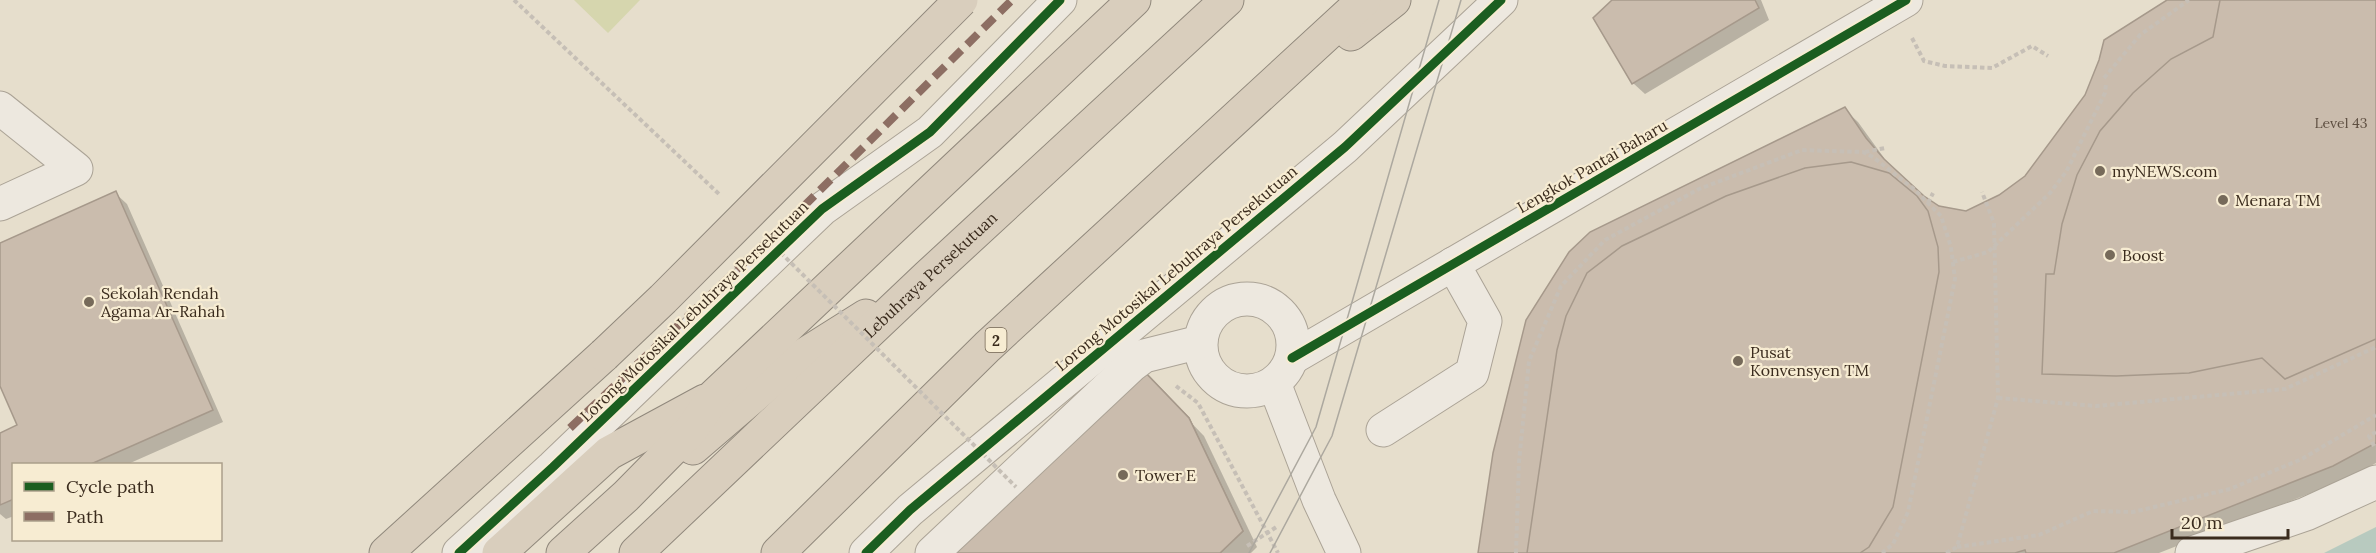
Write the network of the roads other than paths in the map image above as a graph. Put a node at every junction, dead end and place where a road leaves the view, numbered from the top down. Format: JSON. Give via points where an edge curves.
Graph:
{"nodes":[{"id":1,"x":961,"y":0,"type":"edge"},
{"id":2,"x":1060,"y":0,"type":"edge"},
{"id":3,"x":1227,"y":0,"type":"edge"},
{"id":4,"x":1364,"y":0,"type":"edge"},
{"id":5,"x":1395,"y":0,"type":"edge"},
{"id":6,"x":1501,"y":0,"type":"edge"},
{"id":7,"x":1906,"y":0,"type":"edge"},
{"id":8,"x":1122,"y":7,"type":"edge"},
{"id":9,"x":0,"y":108,"type":"edge"},
{"id":10,"x":1220,"y":134,"type":"junction"},
{"id":11,"x":0,"y":204,"type":"edge"},
{"id":12,"x":1453,"y":264,"type":"junction"},
{"id":13,"x":928,"y":276,"type":"junction"},
{"id":14,"x":1200,"y":342,"type":"junction"},
{"id":15,"x":1283,"y":370,"type":"junction"},
{"id":16,"x":715,"y":395,"type":"junction"},
{"id":17,"x":1383,"y":430,"type":"dead end"},
{"id":18,"x":2376,"y":482,"type":"edge"},
{"id":19,"x":386,"y":553,"type":"edge"},
{"id":20,"x":459,"y":553,"type":"edge"},
{"id":21,"x":499,"y":553,"type":"edge"},
{"id":22,"x":563,"y":553,"type":"edge"},
{"id":23,"x":572,"y":553,"type":"edge"},
{"id":24,"x":636,"y":553,"type":"edge"},
{"id":25,"x":778,"y":553,"type":"edge"},
{"id":26,"x":866,"y":553,"type":"edge"},
{"id":27,"x":932,"y":553,"type":"edge"},
{"id":28,"x":1344,"y":553,"type":"edge"},
{"id":29,"x":2192,"y":553,"type":"edge"}],
"edges":[{"from":1,"to":19,"type":"highway","bridge":true,"via":[[663,299]]},
{"from":2,"to":20,"type":"street","name":"Lorong Motosikal Lebuhraya Persekutuan","via":[[930,132],[822,209]]},
{"from":3,"to":13,"type":"highway","name":"Lebuhraya Persekutuan"},
{"from":4,"to":10,"type":"highway","number":"2"},
{"from":5,"to":10,"type":"highway"},
{"from":6,"to":26,"type":"street","name":"Lorong Motosikal Lebuhraya Persekutuan","via":[[1345,147],[910,510]]},
{"from":7,"to":12,"type":"street","name":"Lengkok Pantai Baharu"},
{"from":8,"to":16,"type":"highway"},
{"from":9,"to":11,"type":"street","via":[[76,169]]},
{"from":10,"to":25,"type":"highway","number":"2","via":[[987,347]]},
{"from":12,"to":15,"type":"street","name":"Lengkok Pantai Baharu"},
{"from":12,"to":17,"type":"street","via":[[1485,321],[1472,373]]},
{"from":13,"to":23,"type":"highway","via":[[793,362]]},
{"from":13,"to":24,"type":"highway","name":"Lebuhraya Persekutuan"},
{"from":14,"to":15,"type":"street","via":[[1208,370],[1231,389],[1261,389]]},
{"from":14,"to":15,"type":"street","via":[[1204,327],[1225,304],[1255,300],[1282,314],[1292,335]]},
{"from":14,"to":27,"type":"street","via":[[1144,356],[1132,365]]},
{"from":15,"to":28,"type":"street","via":[[1319,500]]},
{"from":16,"to":21,"type":"highway","via":[[609,453]]},
{"from":16,"to":22,"type":"highway","via":[[690,430]]},
{"from":18,"to":29,"type":"street","via":[[2306,514]]}]}
